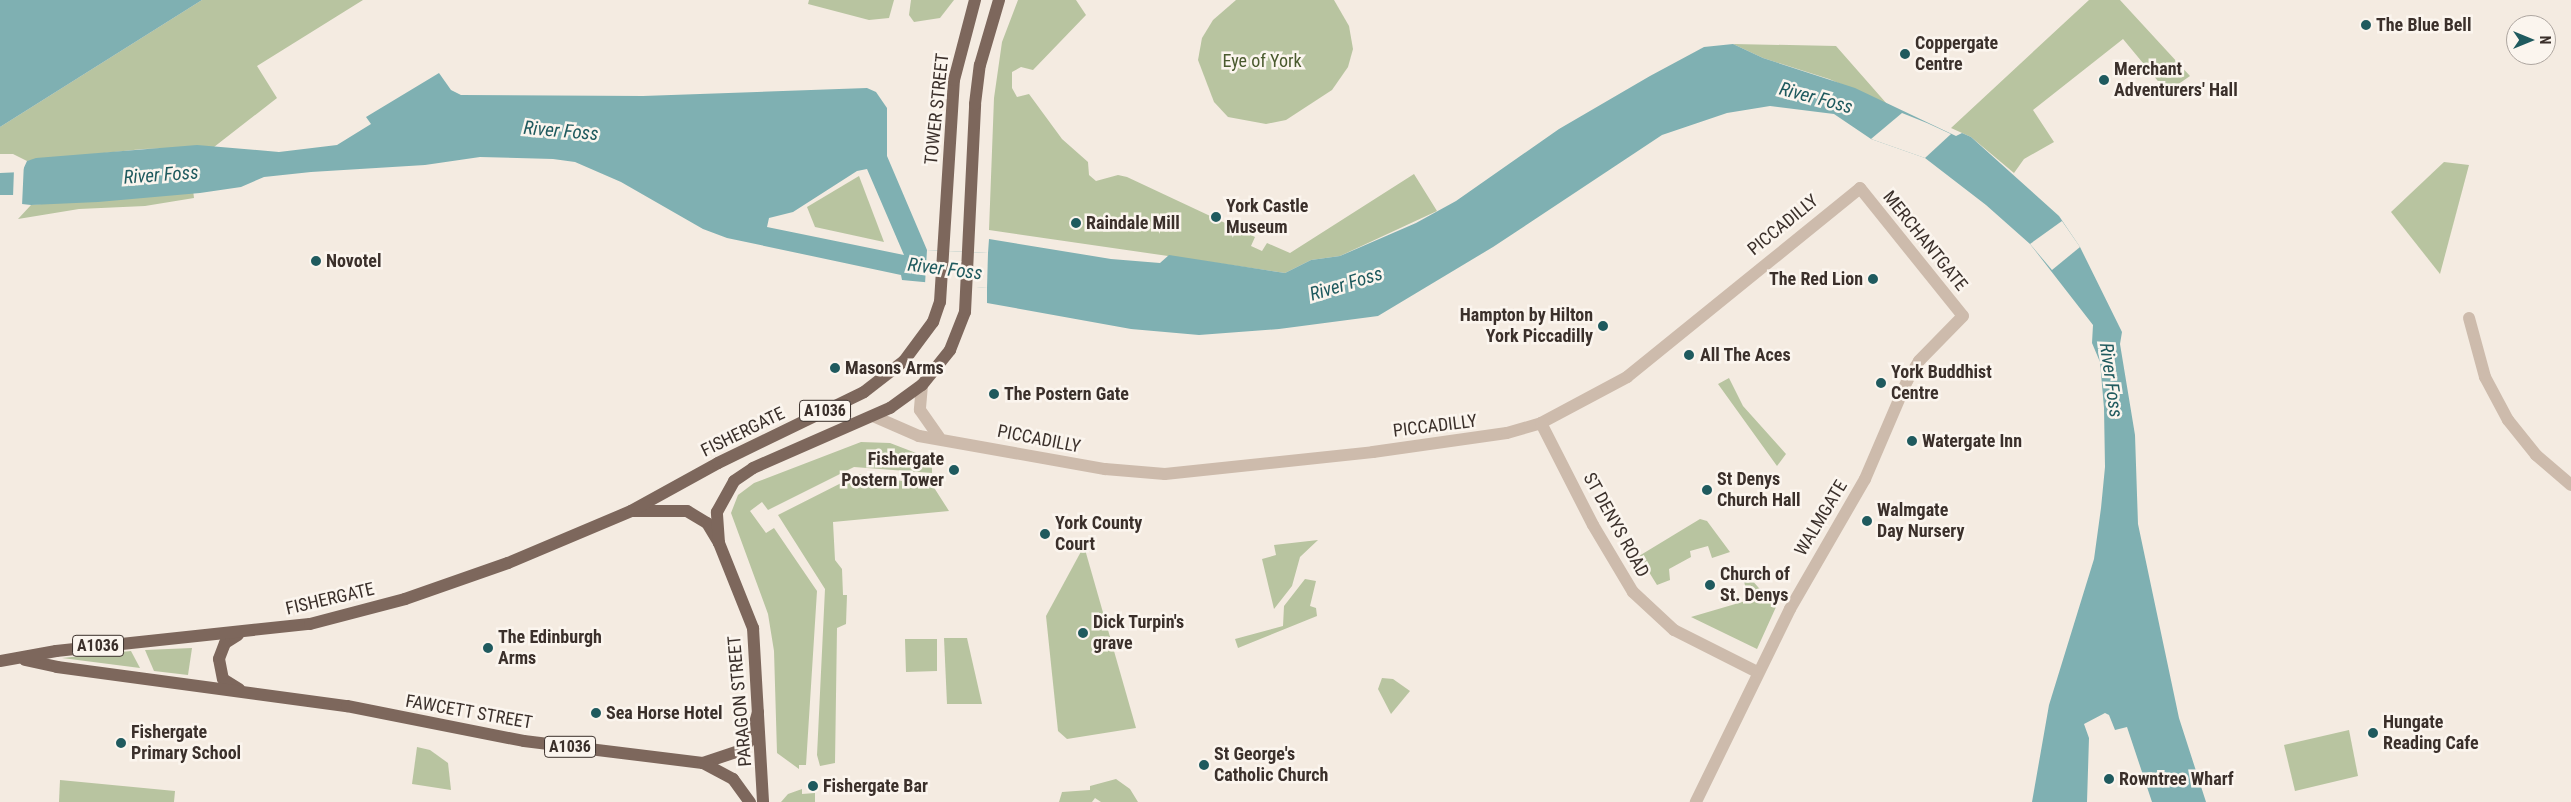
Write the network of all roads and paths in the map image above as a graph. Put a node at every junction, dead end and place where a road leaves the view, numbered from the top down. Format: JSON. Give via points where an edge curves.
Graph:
{"nodes":[{"id":1,"x":975,"y":0,"type":"edge"},
{"id":2,"x":999,"y":0,"type":"edge"},
{"id":3,"x":1860,"y":188,"type":"joint"},
{"id":4,"x":1963,"y":316,"type":"joint"},
{"id":5,"x":2469,"y":318,"type":"dead end"},
{"id":6,"x":933,"y":322,"type":"joint"},
{"id":7,"x":922,"y":385,"type":"junction"},
{"id":8,"x":873,"y":416,"type":"junction"},
{"id":9,"x":1541,"y":423,"type":"junction"},
{"id":10,"x":939,"y":437,"type":"junction"},
{"id":11,"x":2571,"y":485,"type":"edge"},
{"id":12,"x":631,"y":511,"type":"junction"},
{"id":13,"x":719,"y":543,"type":"junction"},
{"id":14,"x":240,"y":634,"type":"junction"},
{"id":15,"x":22,"y":659,"type":"junction"},
{"id":16,"x":0,"y":662,"type":"edge"},
{"id":17,"x":1757,"y":672,"type":"junction"},
{"id":18,"x":241,"y":690,"type":"junction"},
{"id":19,"x":758,"y":712,"type":"junction"},
{"id":20,"x":703,"y":763,"type":"junction"},
{"id":21,"x":750,"y":802,"type":"edge"},
{"id":22,"x":763,"y":802,"type":"edge"},
{"id":23,"x":1696,"y":802,"type":"edge"}],
"edges":[{"from":1,"to":6,"type":"main road","name":"TOWER STREET","number":"A1036","via":[[954,80],[943,285]]},
{"from":2,"to":7,"type":"main road","name":"FISHERGATE","number":"A1036","via":[[980,65],[971,144],[970,252],[965,312],[950,350]]},
{"from":3,"to":4,"type":"street","name":"MERCHANTGATE"},
{"from":3,"to":9,"type":"street","name":"PICCADILLY","via":[[1627,377]]},
{"from":4,"to":17,"type":"street","name":"WALMGATE","via":[[1919,361],[1907,381],[1865,479]]},
{"from":5,"to":11,"type":"street","via":[[2485,377],[2508,420],[2536,455]]},
{"from":6,"to":12,"type":"main road","name":"FISHERGATE","number":"A1036","via":[[904,361],[864,392],[718,463]]},
{"from":7,"to":8,"type":"main road","name":"FISHERGATE","number":"A1036"},
{"from":7,"to":10,"type":"street","via":[[920,410]]},
{"from":8,"to":10,"type":"street","name":"PICCADILLY","via":[[919,436]]},
{"from":8,"to":13,"type":"main road","name":"FISHERGATE","number":"A1036","via":[[753,468],[734,481],[717,512]]},
{"from":9,"to":10,"type":"street","name":"PICCADILLY","via":[[1485,438],[1165,474],[1105,469]]},
{"from":9,"to":17,"type":"street","name":"ST DENYS ROAD","via":[[1592,524],[1633,592],[1674,630]]},
{"from":12,"to":13,"type":"main road","name":"FISHERGATE","number":"A1036","via":[[687,511],[707,523]]},
{"from":12,"to":14,"type":"main road","name":"FISHERGATE","number":"A1036","via":[[508,563],[414,596],[310,624]]},
{"from":13,"to":19,"type":"main road","name":"PARAGON STREET","number":"A1036","via":[[753,628]]},
{"from":14,"to":15,"type":"main road","name":"FISHERGATE","number":"A1036","via":[[136,641]]},
{"from":14,"to":18,"type":"main road","number":"A1036","via":[[221,650],[219,668],[223,679]]},
{"from":15,"to":16,"type":"main road","name":"FISHERGATE","number":"A1036"},
{"from":15,"to":18,"type":"main road","name":"FISHERGATE","number":"A1036","via":[[57,668]]},
{"from":17,"to":23,"type":"street","name":"WALMGATE"},
{"from":18,"to":20,"type":"main road","name":"FAWCETT STREET","number":"A1036","via":[[524,741]]},
{"from":19,"to":20,"type":"main road","name":"FAWCETT STREET","number":"A1036","via":[[750,740],[742,750]]},
{"from":19,"to":22,"type":"main road","name":"PARAGON STREET","number":"A1036"},
{"from":20,"to":21,"type":"main road","name":"PARAGON STREET","number":"A1036","via":[[732,779]]}]}
